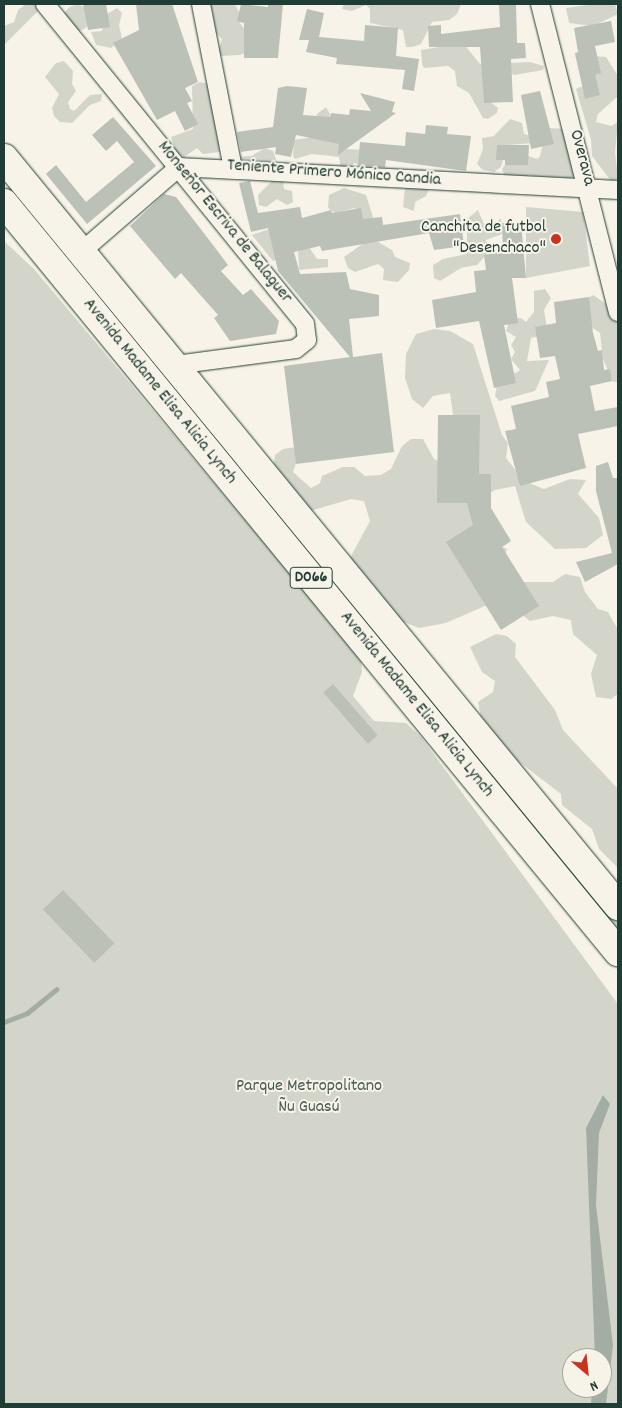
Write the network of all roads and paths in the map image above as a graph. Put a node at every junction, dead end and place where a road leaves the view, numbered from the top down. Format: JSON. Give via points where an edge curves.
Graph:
{"nodes":[{"id":1,"x":45,"y":4,"type":"edge"},
{"id":2,"x":200,"y":4,"type":"edge"},
{"id":3,"x":540,"y":4,"type":"edge"},
{"id":4,"x":4,"y":158,"type":"edge"},
{"id":5,"x":179,"y":167,"type":"junction"},
{"id":6,"x":233,"y":168,"type":"junction"},
{"id":7,"x":590,"y":190,"type":"junction"},
{"id":8,"x":618,"y":190,"type":"edge"},
{"id":9,"x":4,"y":203,"type":"edge"},
{"id":10,"x":81,"y":252,"type":"junction"},
{"id":11,"x":618,"y":312,"type":"edge"},
{"id":12,"x":174,"y":364,"type":"junction"},
{"id":13,"x":618,"y":906,"type":"edge"},
{"id":14,"x":618,"y":952,"type":"edge"}],
"edges":[{"from":1,"to":5,"type":"street","name":"Monseñor Escriva de Balaguer"},
{"from":2,"to":6,"type":"street"},
{"from":3,"to":7,"type":"street","name":"Overava"},
{"from":4,"to":10,"type":"highway","name":"Avenida Madame Elisa Alicia Lynch","number":"D066"},
{"from":5,"to":6,"type":"street","name":"Teniente Primero Mónico Candia"},
{"from":5,"to":10,"type":"street"},
{"from":5,"to":12,"type":"street","name":"Monseñor Escriva de Balaguer","via":[[305,324],[307,340],[296,349]]},
{"from":6,"to":7,"type":"street","name":"Teniente Primero Mónico Candia"},
{"from":7,"to":8,"type":"street","name":"Teniente Primero Mónico Candia"},
{"from":7,"to":11,"type":"street","name":"Overava"},
{"from":9,"to":14,"type":"highway","name":"Avenida Madame Elisa Alicia Lynch","number":"D066"},
{"from":10,"to":12,"type":"highway","name":"Avenida Madame Elisa Alicia Lynch","number":"D066"},
{"from":12,"to":13,"type":"highway","name":"Avenida Madame Elisa Alicia Lynch","number":"D066"}]}
